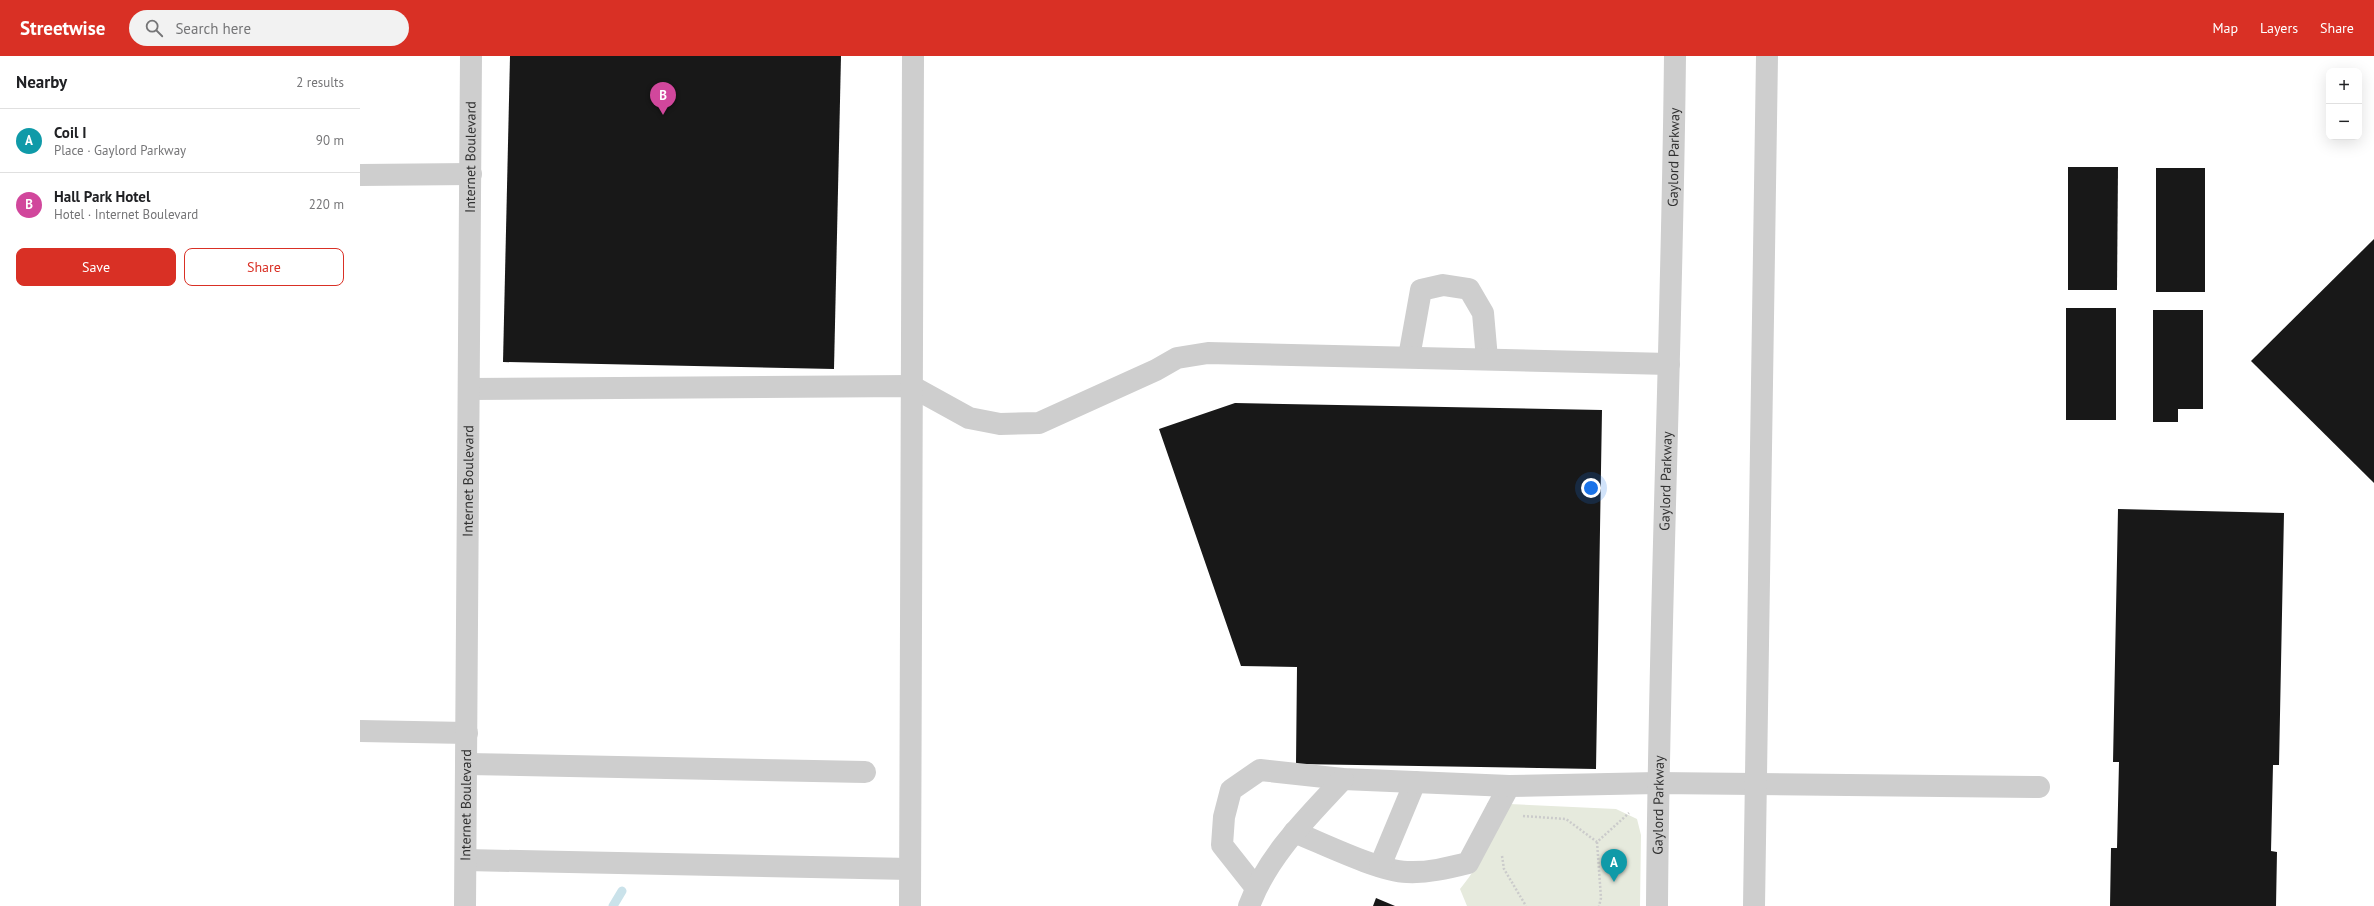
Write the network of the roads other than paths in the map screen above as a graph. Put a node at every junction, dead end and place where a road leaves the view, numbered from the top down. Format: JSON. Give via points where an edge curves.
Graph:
{"nodes":[{"id":1,"x":471,"y":56,"type":"edge"},
{"id":2,"x":914,"y":56,"type":"edge"},
{"id":3,"x":1675,"y":56,"type":"edge"},
{"id":4,"x":1767,"y":56,"type":"edge"},
{"id":5,"x":471,"y":174,"type":"junction"},
{"id":6,"x":360,"y":175,"type":"edge"},
{"id":7,"x":1409,"y":357,"type":"junction"},
{"id":8,"x":1487,"y":359,"type":"junction"},
{"id":9,"x":1669,"y":364,"type":"junction"},
{"id":10,"x":911,"y":386,"type":"junction"},
{"id":11,"x":469,"y":389,"type":"junction"},
{"id":12,"x":360,"y":731,"type":"edge"},
{"id":13,"x":467,"y":733,"type":"junction"},
{"id":14,"x":467,"y":764,"type":"junction"},
{"id":15,"x":865,"y":772,"type":"dead end"},
{"id":16,"x":1344,"y":779,"type":"junction"},
{"id":17,"x":1415,"y":782,"type":"junction"},
{"id":18,"x":1658,"y":783,"type":"junction"},
{"id":19,"x":1755,"y":784,"type":"junction"},
{"id":20,"x":1509,"y":786,"type":"junction"},
{"id":21,"x":2039,"y":787,"type":"dead end"},
{"id":22,"x":1294,"y":832,"type":"junction"},
{"id":23,"x":466,"y":860,"type":"junction"},
{"id":24,"x":1380,"y":866,"type":"junction"},
{"id":25,"x":910,"y":869,"type":"junction"},
{"id":26,"x":1252,"y":897,"type":"edge"},
{"id":27,"x":465,"y":906,"type":"edge"},
{"id":28,"x":910,"y":906,"type":"edge"},
{"id":29,"x":1656,"y":906,"type":"edge"},
{"id":30,"x":1754,"y":906,"type":"edge"}],
"edges":[{"from":1,"to":5,"type":"street","name":"Internet Boulevard"},
{"from":2,"to":10,"type":"street"},
{"from":3,"to":9,"type":"street","name":"Gaylord Parkway"},
{"from":4,"to":19,"type":"street"},
{"from":5,"to":6,"type":"street"},
{"from":5,"to":11,"type":"street","name":"Internet Boulevard"},
{"from":7,"to":8,"type":"street"},
{"from":7,"to":8,"type":"street","via":[[1421,290],[1443,285],[1469,289],[1483,313]]},
{"from":7,"to":10,"type":"street","via":[[1208,353],[1177,358],[1039,423],[1000,424],[969,418]]},
{"from":8,"to":9,"type":"street"},
{"from":9,"to":18,"type":"street","name":"Gaylord Parkway"},
{"from":10,"to":11,"type":"street"},
{"from":10,"to":25,"type":"street"},
{"from":11,"to":13,"type":"street","name":"Internet Boulevard"},
{"from":12,"to":13,"type":"street"},
{"from":13,"to":14,"type":"street","name":"Internet Boulevard"},
{"from":14,"to":15,"type":"street"},
{"from":14,"to":23,"type":"street","name":"Internet Boulevard"},
{"from":16,"to":17,"type":"street"},
{"from":16,"to":22,"type":"street"},
{"from":16,"to":26,"type":"street","via":[[1260,770],[1232,790],[1224,817],[1222,845]]},
{"from":17,"to":20,"type":"street"},
{"from":17,"to":24,"type":"street"},
{"from":18,"to":19,"type":"street"},
{"from":18,"to":20,"type":"street"},
{"from":18,"to":29,"type":"street","name":"Gaylord Parkway"},
{"from":19,"to":21,"type":"street"},
{"from":19,"to":30,"type":"street"},
{"from":20,"to":24,"type":"street","via":[[1468,863],[1439,870],[1406,872]]},
{"from":22,"to":24,"type":"street"},
{"from":22,"to":26,"type":"street","via":[[1265,870]]},
{"from":23,"to":25,"type":"street"},
{"from":23,"to":27,"type":"street","name":"Internet Boulevard"},
{"from":25,"to":28,"type":"street"}]}
